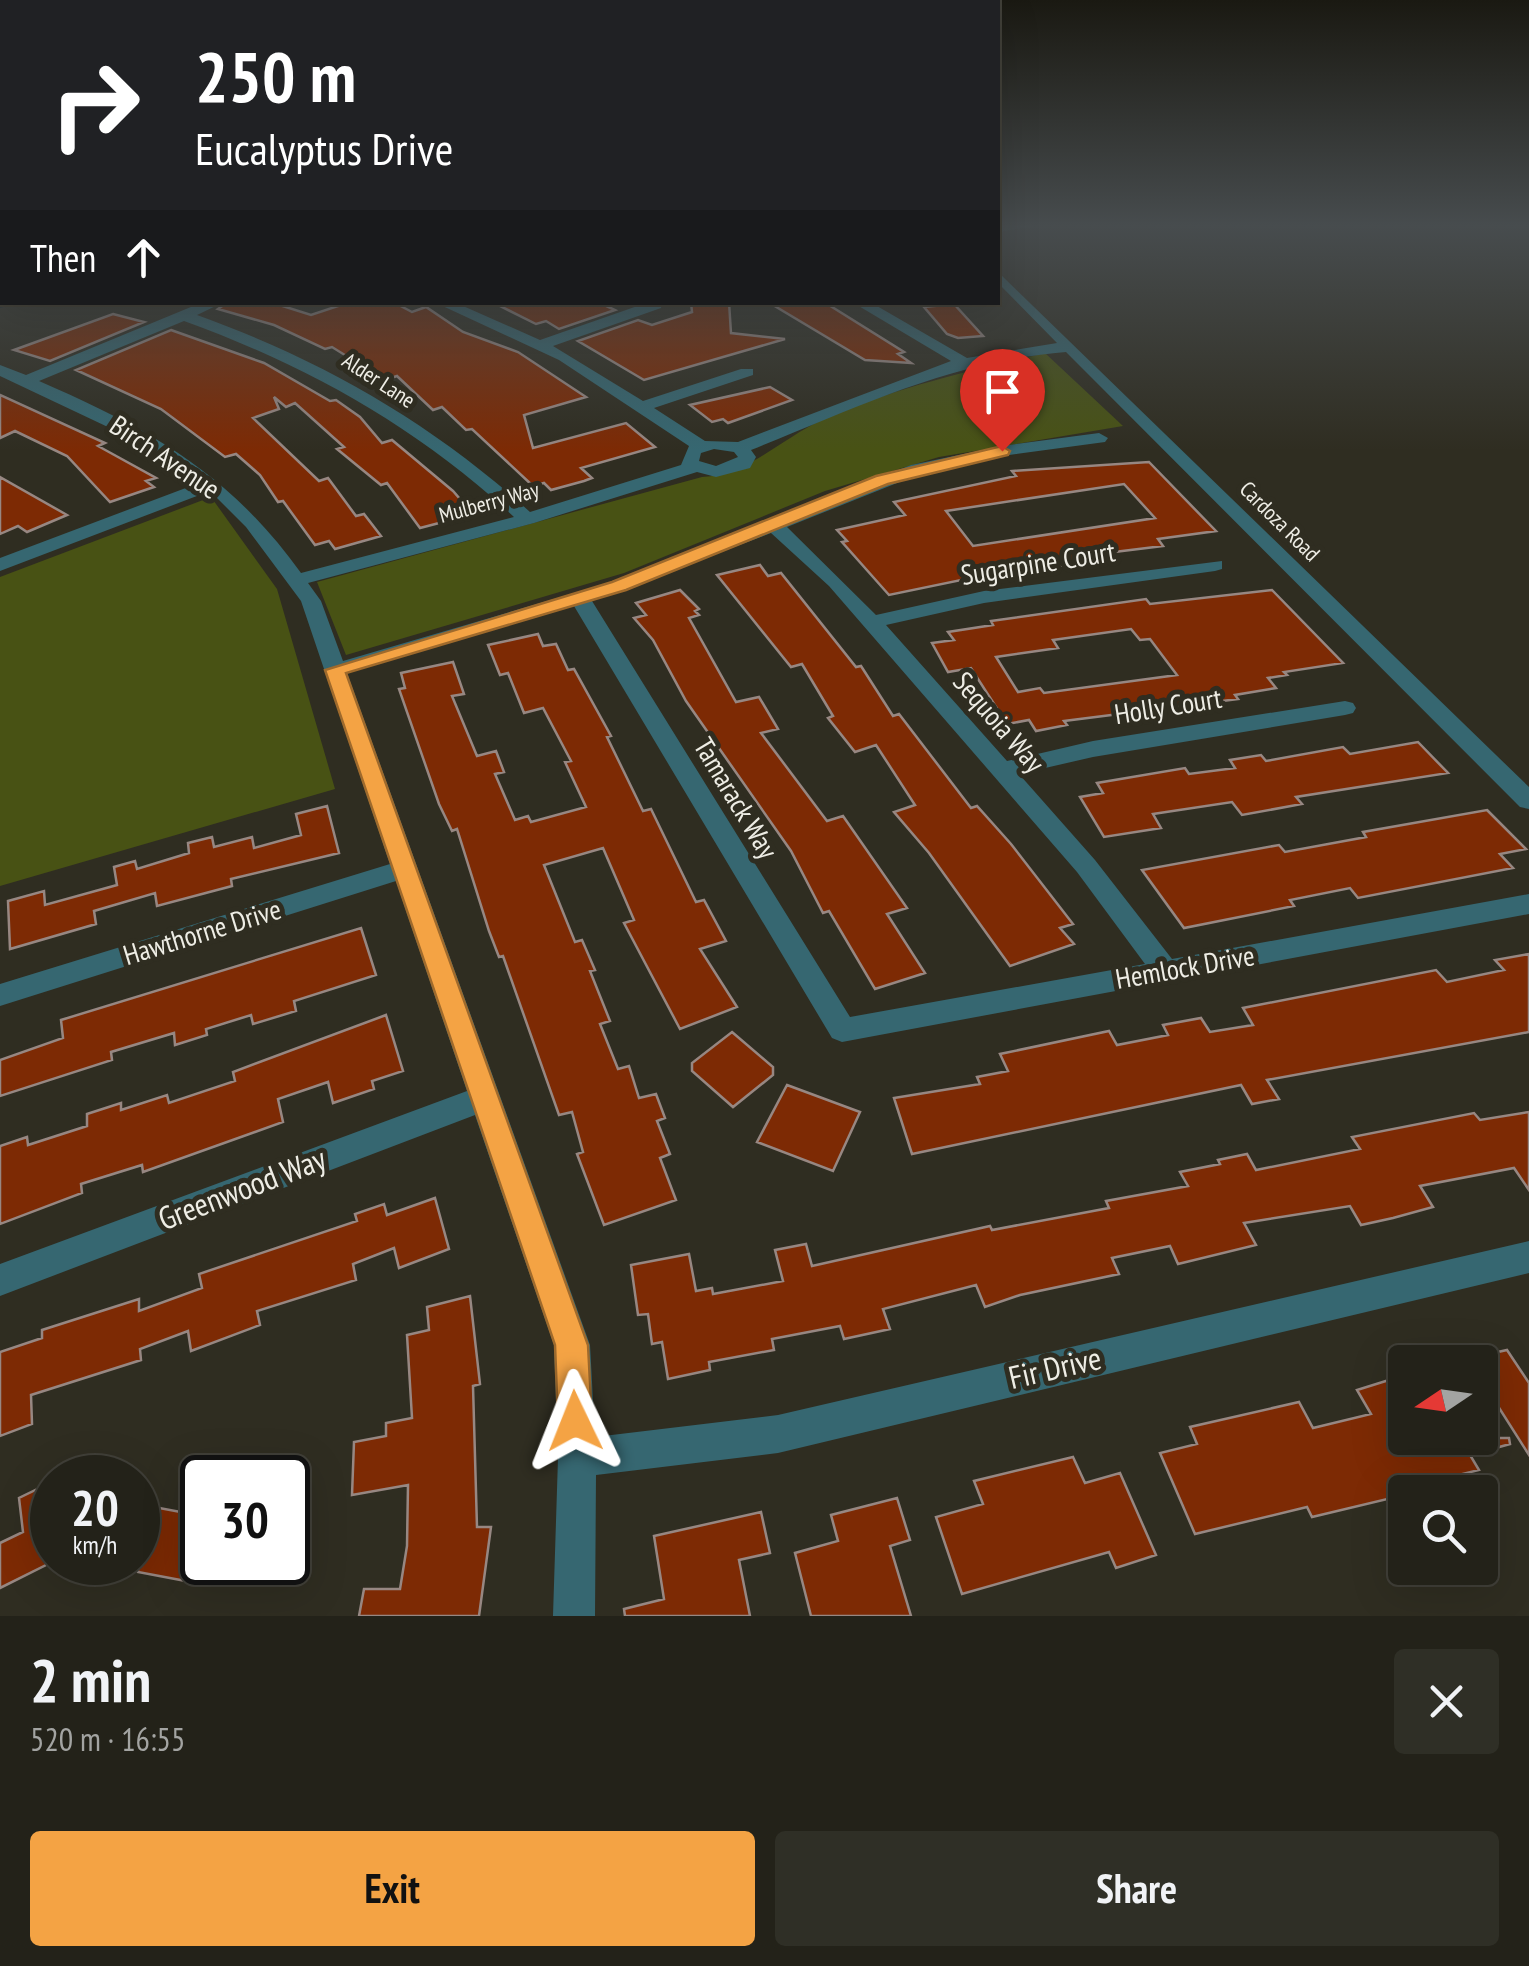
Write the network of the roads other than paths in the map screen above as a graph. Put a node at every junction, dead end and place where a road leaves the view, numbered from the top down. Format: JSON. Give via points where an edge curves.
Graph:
{"nodes":[{"id":1,"x":1022,"y":300,"type":"edge"},
{"id":2,"x":211,"y":305,"type":"edge"},
{"id":3,"x":448,"y":305,"type":"edge"},
{"id":4,"x":656,"y":305,"type":"edge"},
{"id":5,"x":865,"y":305,"type":"edge"},
{"id":6,"x":185,"y":316,"type":"junction"},
{"id":7,"x":541,"y":345,"type":"junction"},
{"id":8,"x":1067,"y":346,"type":"junction"},
{"id":9,"x":963,"y":362,"type":"junction"},
{"id":10,"x":746,"y":372,"type":"dead end"},
{"id":11,"x":13,"y":376,"type":"edge"},
{"id":12,"x":644,"y":406,"type":"junction"},
{"id":13,"x":1100,"y":438,"type":"dead end"},
{"id":14,"x":701,"y":446,"type":"junction"},
{"id":15,"x":740,"y":448,"type":"junction"},
{"id":16,"x":694,"y":467,"type":"junction"},
{"id":17,"x":212,"y":484,"type":"junction"},
{"id":18,"x":527,"y":519,"type":"junction"},
{"id":19,"x":775,"y":526,"type":"junction"},
{"id":20,"x":0,"y":565,"type":"edge"},
{"id":21,"x":1214,"y":565,"type":"dead end"},
{"id":22,"x":296,"y":580,"type":"junction"},
{"id":23,"x":580,"y":598,"type":"junction"},
{"id":24,"x":871,"y":622,"type":"junction"},
{"id":25,"x":335,"y":670,"type":"junction"},
{"id":26,"x":1345,"y":708,"type":"dead end"},
{"id":27,"x":1002,"y":770,"type":"junction"},
{"id":28,"x":1529,"y":801,"type":"edge"},
{"id":29,"x":405,"y":868,"type":"junction"},
{"id":30,"x":1529,"y":904,"type":"edge"},
{"id":31,"x":1165,"y":970,"type":"junction"},
{"id":32,"x":0,"y":995,"type":"edge"},
{"id":33,"x":842,"y":1030,"type":"joint"},
{"id":34,"x":484,"y":1098,"type":"junction"},
{"id":35,"x":1529,"y":1257,"type":"edge"},
{"id":36,"x":0,"y":1280,"type":"edge"},
{"id":37,"x":577,"y":1458,"type":"junction"},
{"id":38,"x":574,"y":1616,"type":"edge"}],
"edges":[{"from":1,"to":8,"type":"street","name":"Cardoza Road"},
{"from":2,"to":6,"type":"street"},
{"from":3,"to":7,"type":"street"},
{"from":4,"to":7,"type":"street"},
{"from":5,"to":9,"type":"street"},
{"from":6,"to":11,"type":"street"},
{"from":6,"to":18,"type":"street","name":"Alder Lane","via":[[256,339],[354,386]]},
{"from":7,"to":12,"type":"street"},
{"from":8,"to":9,"type":"street"},
{"from":8,"to":28,"type":"street","name":"Cardoza Road"},
{"from":9,"to":15,"type":"street"},
{"from":10,"to":12,"type":"street"},
{"from":11,"to":17,"type":"street","name":"Birch Avenue","via":[[119,423]]},
{"from":12,"to":14,"type":"street"},
{"from":13,"to":19,"type":"street","via":[[917,469]]},
{"from":14,"to":15,"type":"street"},
{"from":14,"to":16,"type":"street","via":[[689,454]]},
{"from":15,"to":16,"type":"street","name":"Mulberry Way","via":[[747,458],[732,470]]},
{"from":16,"to":18,"type":"street","name":"Mulberry Way"},
{"from":17,"to":20,"type":"street"},
{"from":17,"to":22,"type":"street","name":"Birch Avenue"},
{"from":18,"to":22,"type":"street","name":"Mulberry Way"},
{"from":19,"to":23,"type":"street"},
{"from":19,"to":24,"type":"street","name":"Sequoia Way"},
{"from":21,"to":24,"type":"street","name":"Sugarpine Court","via":[[984,597]]},
{"from":22,"to":25,"type":"street","name":"Birch Avenue","via":[[311,601]]},
{"from":23,"to":25,"type":"street"},
{"from":23,"to":33,"type":"street","name":"Tamarack Way"},
{"from":24,"to":27,"type":"street","name":"Sequoia Way"},
{"from":25,"to":29,"type":"street","name":"Birch Avenue"},
{"from":26,"to":27,"type":"street","name":"Holly Court"},
{"from":27,"to":31,"type":"street","name":"Sequoia Way"},
{"from":29,"to":32,"type":"street","name":"Hawthorne Drive"},
{"from":29,"to":34,"type":"street","name":"Birch Avenue"},
{"from":30,"to":31,"type":"street","name":"Hemlock Drive"},
{"from":31,"to":33,"type":"street","name":"Hemlock Drive"},
{"from":34,"to":36,"type":"street","name":"Greenwood Way"},
{"from":34,"to":37,"type":"street","name":"Birch Avenue","via":[[572,1345]]},
{"from":35,"to":37,"type":"street","name":"Fir Drive","via":[[778,1434]]},
{"from":37,"to":38,"type":"street","name":"Birch Avenue"}]}
